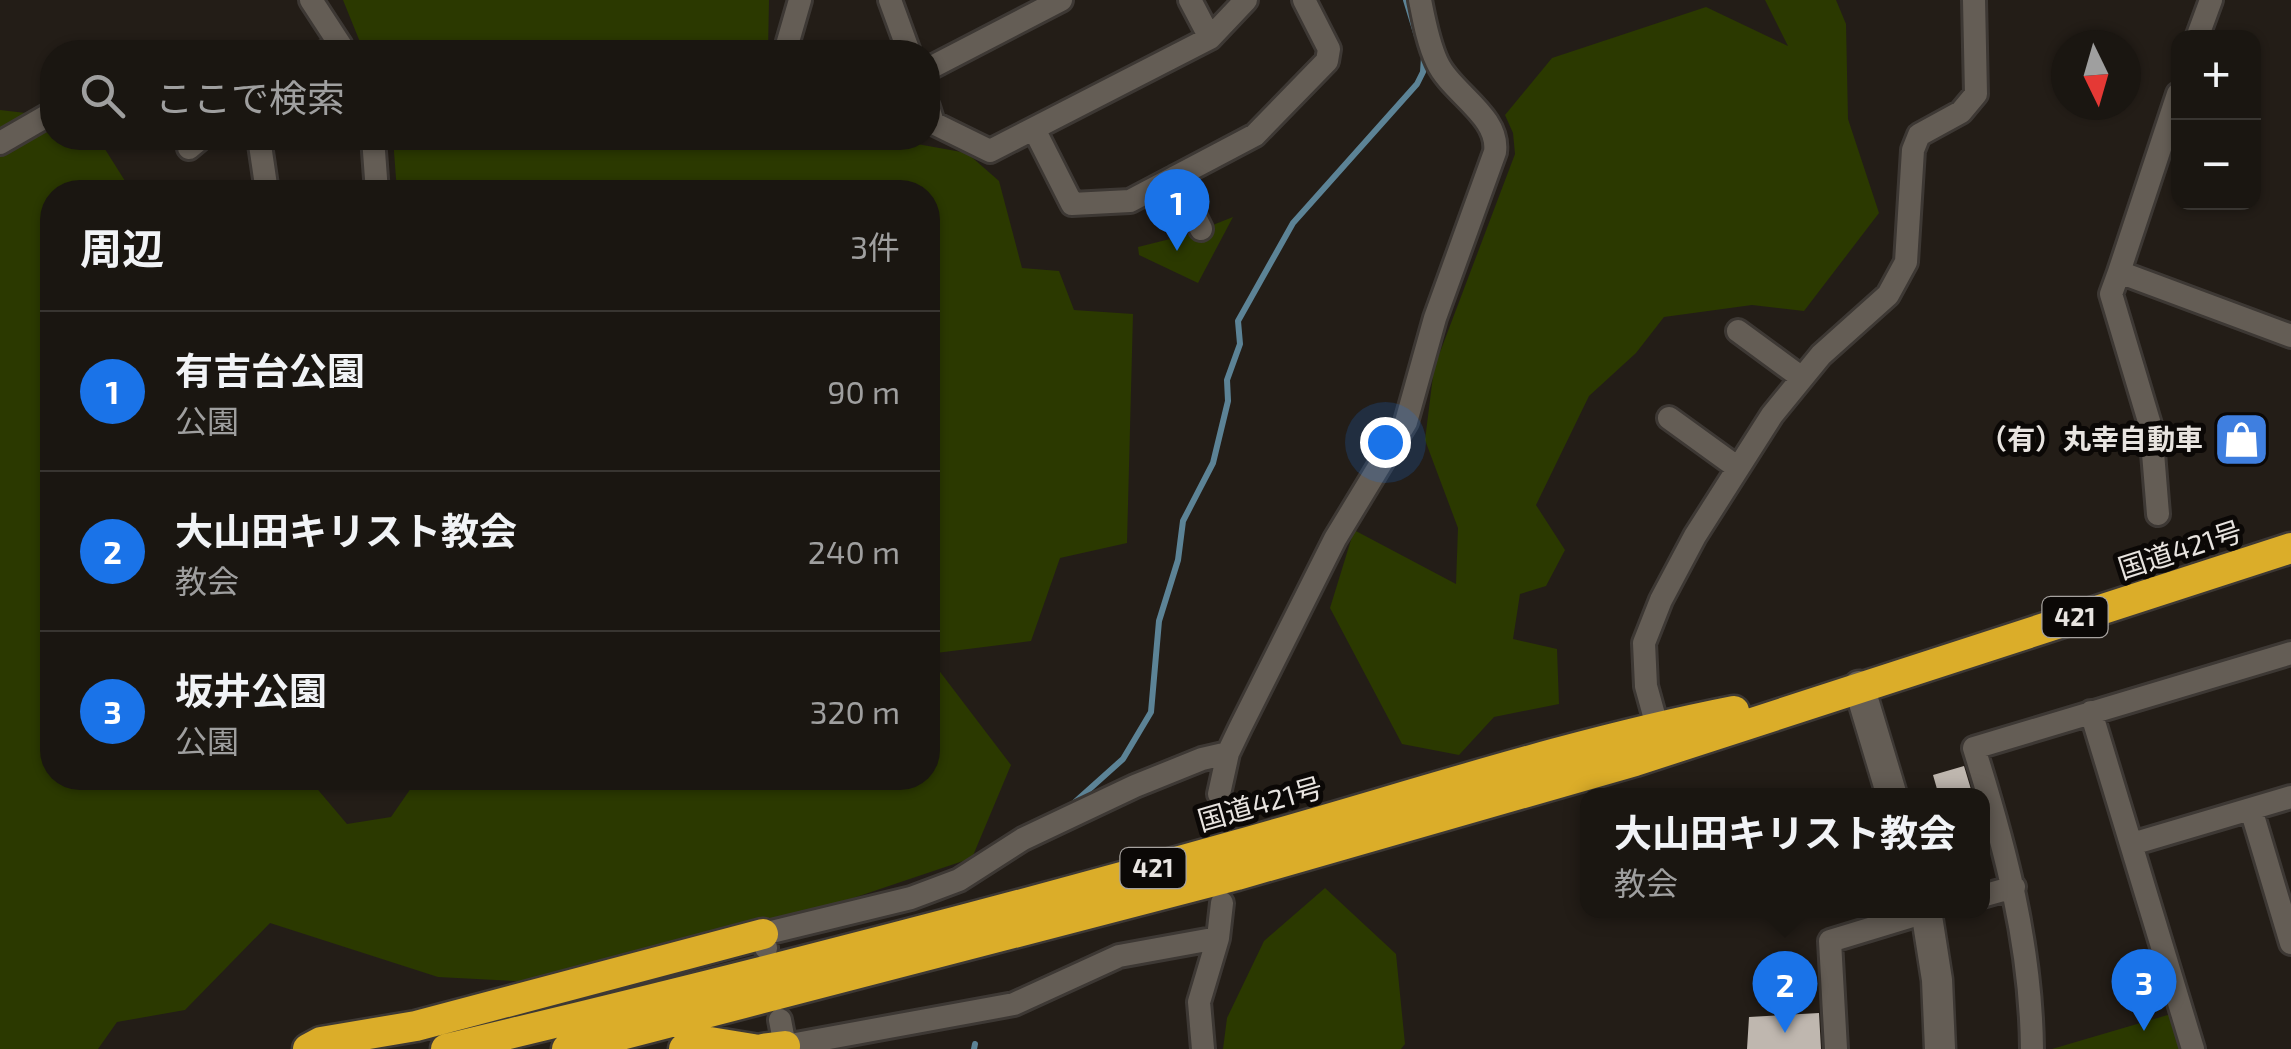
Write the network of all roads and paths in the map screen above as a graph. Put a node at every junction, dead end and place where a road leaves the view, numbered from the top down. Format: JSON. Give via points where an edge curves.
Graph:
{"nodes":[{"id":1,"x":312,"y":0,"type":"edge"},
{"id":2,"x":800,"y":0,"type":"edge"},
{"id":3,"x":890,"y":0,"type":"edge"},
{"id":4,"x":1060,"y":0,"type":"edge"},
{"id":5,"x":1190,"y":0,"type":"edge"},
{"id":6,"x":1246,"y":0,"type":"edge"},
{"id":7,"x":1304,"y":0,"type":"edge"},
{"id":8,"x":1420,"y":0,"type":"edge"},
{"id":9,"x":1974,"y":0,"type":"edge"},
{"id":10,"x":2210,"y":0,"type":"edge"},
{"id":11,"x":2201,"y":30,"type":"edge"},
{"id":12,"x":1210,"y":38,"type":"junction"},
{"id":13,"x":335,"y":40,"type":"edge"},
{"id":14,"x":788,"y":40,"type":"edge"},
{"id":15,"x":905,"y":40,"type":"edge"},
{"id":16,"x":940,"y":62,"type":"edge"},
{"id":17,"x":2171,"y":115,"type":"edge"},
{"id":18,"x":40,"y":120,"type":"edge"},
{"id":19,"x":940,"y":127,"type":"edge"},
{"id":20,"x":1034,"y":129,"type":"junction"},
{"id":21,"x":0,"y":142,"type":"edge"},
{"id":22,"x":261,"y":150,"type":"edge"},
{"id":23,"x":374,"y":150,"type":"edge"},
{"id":24,"x":1175,"y":177,"type":"junction"},
{"id":25,"x":265,"y":180,"type":"edge"},
{"id":26,"x":376,"y":180,"type":"edge"},
{"id":27,"x":1202,"y":230,"type":"dead end"},
{"id":28,"x":2119,"y":272,"type":"junction"},
{"id":29,"x":1738,"y":331,"type":"dead end"},
{"id":30,"x":2291,"y":336,"type":"edge"},
{"id":31,"x":1802,"y":378,"type":"junction"},
{"id":32,"x":1669,"y":418,"type":"dead end"},
{"id":33,"x":1738,"y":468,"type":"junction"},
{"id":34,"x":2158,"y":514,"type":"dead end"},
{"id":35,"x":2291,"y":548,"type":"edge"},
{"id":36,"x":2291,"y":653,"type":"edge"},
{"id":37,"x":1860,"y":686,"type":"junction"},
{"id":38,"x":2091,"y":712,"type":"junction"},
{"id":39,"x":1657,"y":726,"type":"junction"},
{"id":40,"x":1228,"y":753,"type":"junction"},
{"id":41,"x":1890,"y":788,"type":"edge"},
{"id":42,"x":1987,"y":788,"type":"edge"},
{"id":43,"x":1219,"y":794,"type":"tunnel mouth"},
{"id":44,"x":2291,"y":797,"type":"edge"},
{"id":45,"x":1990,"y":799,"type":"edge"},
{"id":46,"x":2251,"y":809,"type":"junction"},
{"id":47,"x":2132,"y":844,"type":"junction"},
{"id":48,"x":2014,"y":886,"type":"junction"},
{"id":49,"x":1990,"y":894,"type":"edge"},
{"id":50,"x":1222,"y":902,"type":"dead end"},
{"id":51,"x":1904,"y":918,"type":"edge"},
{"id":52,"x":1929,"y":918,"type":"edge"},
{"id":53,"x":1218,"y":938,"type":"junction"},
{"id":54,"x":764,"y":942,"type":"joint"},
{"id":55,"x":2291,"y":942,"type":"edge"},
{"id":56,"x":776,"y":1038,"type":"edge"},
{"id":57,"x":308,"y":1049,"type":"edge"},
{"id":58,"x":446,"y":1049,"type":"edge"},
{"id":59,"x":567,"y":1049,"type":"edge"},
{"id":60,"x":684,"y":1049,"type":"edge"},
{"id":61,"x":752,"y":1049,"type":"edge"},
{"id":62,"x":1203,"y":1049,"type":"edge"},
{"id":63,"x":1836,"y":1049,"type":"edge"},
{"id":64,"x":1940,"y":1049,"type":"edge"},
{"id":65,"x":2032,"y":1049,"type":"edge"},
{"id":66,"x":2192,"y":1049,"type":"edge"}],
"edges":[{"from":1,"to":13,"type":"street"},
{"from":2,"to":14,"type":"street"},
{"from":3,"to":15,"type":"street"},
{"from":4,"to":16,"type":"street"},
{"from":5,"to":12,"type":"street"},
{"from":6,"to":12,"type":"street"},
{"from":7,"to":24,"type":"street","via":[[1329,48],[1327,61],[1255,135]]},
{"from":8,"to":40,"type":"street","via":[[1438,64],[1490,125],[1497,138],[1494,152],[1406,422],[1336,539]]},
{"from":9,"to":31,"type":"street","via":[[1976,94],[1960,112],[1919,135],[1906,262],[1888,295]]},
{"from":10,"to":11,"type":"street"},
{"from":12,"to":20,"type":"street"},
{"from":17,"to":28,"type":"street"},
{"from":18,"to":21,"type":"street"},
{"from":19,"to":20,"type":"street","via":[[990,150]]},
{"from":20,"to":24,"type":"street","via":[[1072,204],[1130,201]]},
{"from":22,"to":25,"type":"street"},
{"from":23,"to":26,"type":"street"},
{"from":24,"to":27,"type":"street"},
{"from":28,"to":30,"type":"street"},
{"from":28,"to":34,"type":"street","via":[[2110,294],[2151,428]]},
{"from":29,"to":31,"type":"street"},
{"from":31,"to":33,"type":"street"},
{"from":32,"to":33,"type":"street"},
{"from":33,"to":39,"type":"street","via":[[1695,536],[1644,643]]},
{"from":35,"to":37,"type":"highway","name":"国道421号","number":"421"},
{"from":36,"to":38,"type":"street"},
{"from":37,"to":39,"type":"highway","name":"国道421号","number":"421"},
{"from":37,"to":41,"type":"street"},
{"from":37,"to":59,"type":"highway","name":"国道421号","number":"421","via":[[1634,761],[1237,875]]},
{"from":38,"to":42,"type":"street","via":[[1974,748]]},
{"from":38,"to":47,"type":"street"},
{"from":39,"to":58,"type":"highway","name":"国道421号","number":"421","via":[[1234,846]]},
{"from":40,"to":43,"type":"street"},
{"from":40,"to":54,"type":"street","via":[[1135,786],[1023,840],[959,880]]},
{"from":44,"to":46,"type":"street"},
{"from":45,"to":48,"type":"street"},
{"from":46,"to":47,"type":"street"},
{"from":46,"to":55,"type":"street"},
{"from":47,"to":66,"type":"street"},
{"from":48,"to":49,"type":"street"},
{"from":48,"to":65,"type":"street","via":[[2030,972]]},
{"from":50,"to":53,"type":"street"},
{"from":51,"to":63,"type":"street","via":[[1830,940]]},
{"from":52,"to":64,"type":"street"},
{"from":53,"to":56,"type":"street","via":[[1119,956],[1014,1004]]},
{"from":53,"to":62,"type":"street","via":[[1200,1002]]},
{"from":54,"to":57,"type":"highway"},
{"from":60,"to":61,"type":"highway","via":[[710,1042]]}]}
